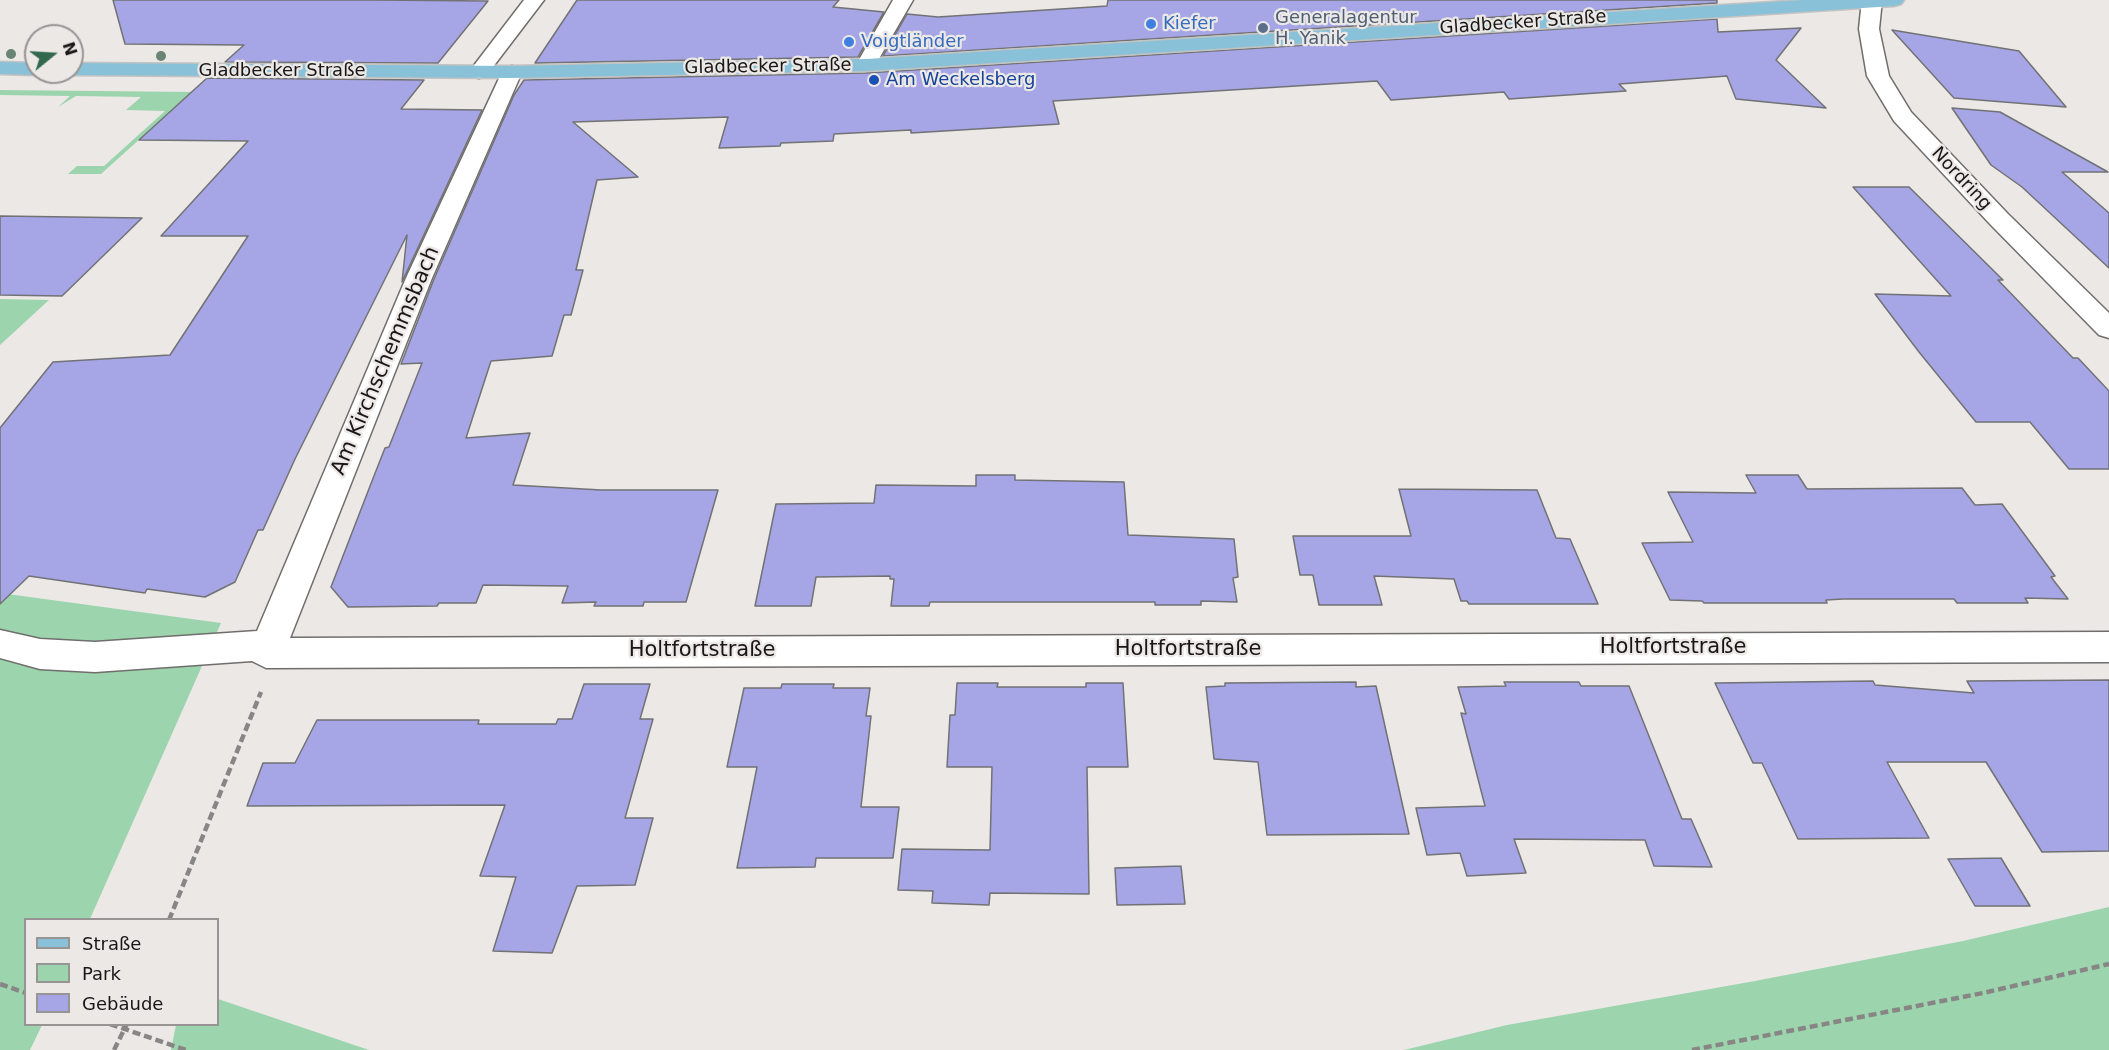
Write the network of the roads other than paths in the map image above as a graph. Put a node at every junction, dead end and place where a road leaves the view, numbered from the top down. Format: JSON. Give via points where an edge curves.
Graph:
{"nodes":[{"id":1,"x":534,"y":0,"type":"edge"},
{"id":2,"x":903,"y":0,"type":"edge"},
{"id":3,"x":1879,"y":1,"type":"edge"},
{"id":4,"x":866,"y":65,"type":"junction"},
{"id":5,"x":0,"y":68,"type":"edge"},
{"id":6,"x":24,"y":69,"type":"edge"},
{"id":7,"x":84,"y":69,"type":"edge"},
{"id":8,"x":479,"y":72,"type":"junction"},
{"id":9,"x":512,"y":72,"type":"junction"},
{"id":10,"x":2109,"y":330,"type":"edge"},
{"id":11,"x":0,"y":644,"type":"edge"},
{"id":12,"x":2109,"y":647,"type":"edge"},
{"id":13,"x":268,"y":649,"type":"junction"}],
"edges":[{"from":1,"to":8,"type":"street"},
{"from":2,"to":4,"type":"street"},
{"from":3,"to":4,"type":"main road","name":"Gladbecker Straße"},
{"from":3,"to":10,"type":"street","name":"Nordring","via":[[1869,29],[1878,76],[1902,116]]},
{"from":4,"to":9,"type":"main road","name":"Gladbecker Straße"},
{"from":5,"to":6,"type":"main road"},
{"from":7,"to":8,"type":"main road","name":"Gladbecker Straße"},
{"from":8,"to":9,"type":"main road","name":"Gladbecker Straße"},
{"from":9,"to":13,"type":"street","name":"Am Kirchschemmsbach","via":[[419,278]]},
{"from":11,"to":13,"type":"street","name":"Holtfortstraße","via":[[40,654],[95,657]]},
{"from":12,"to":13,"type":"street","name":"Holtfortstraße"}]}
